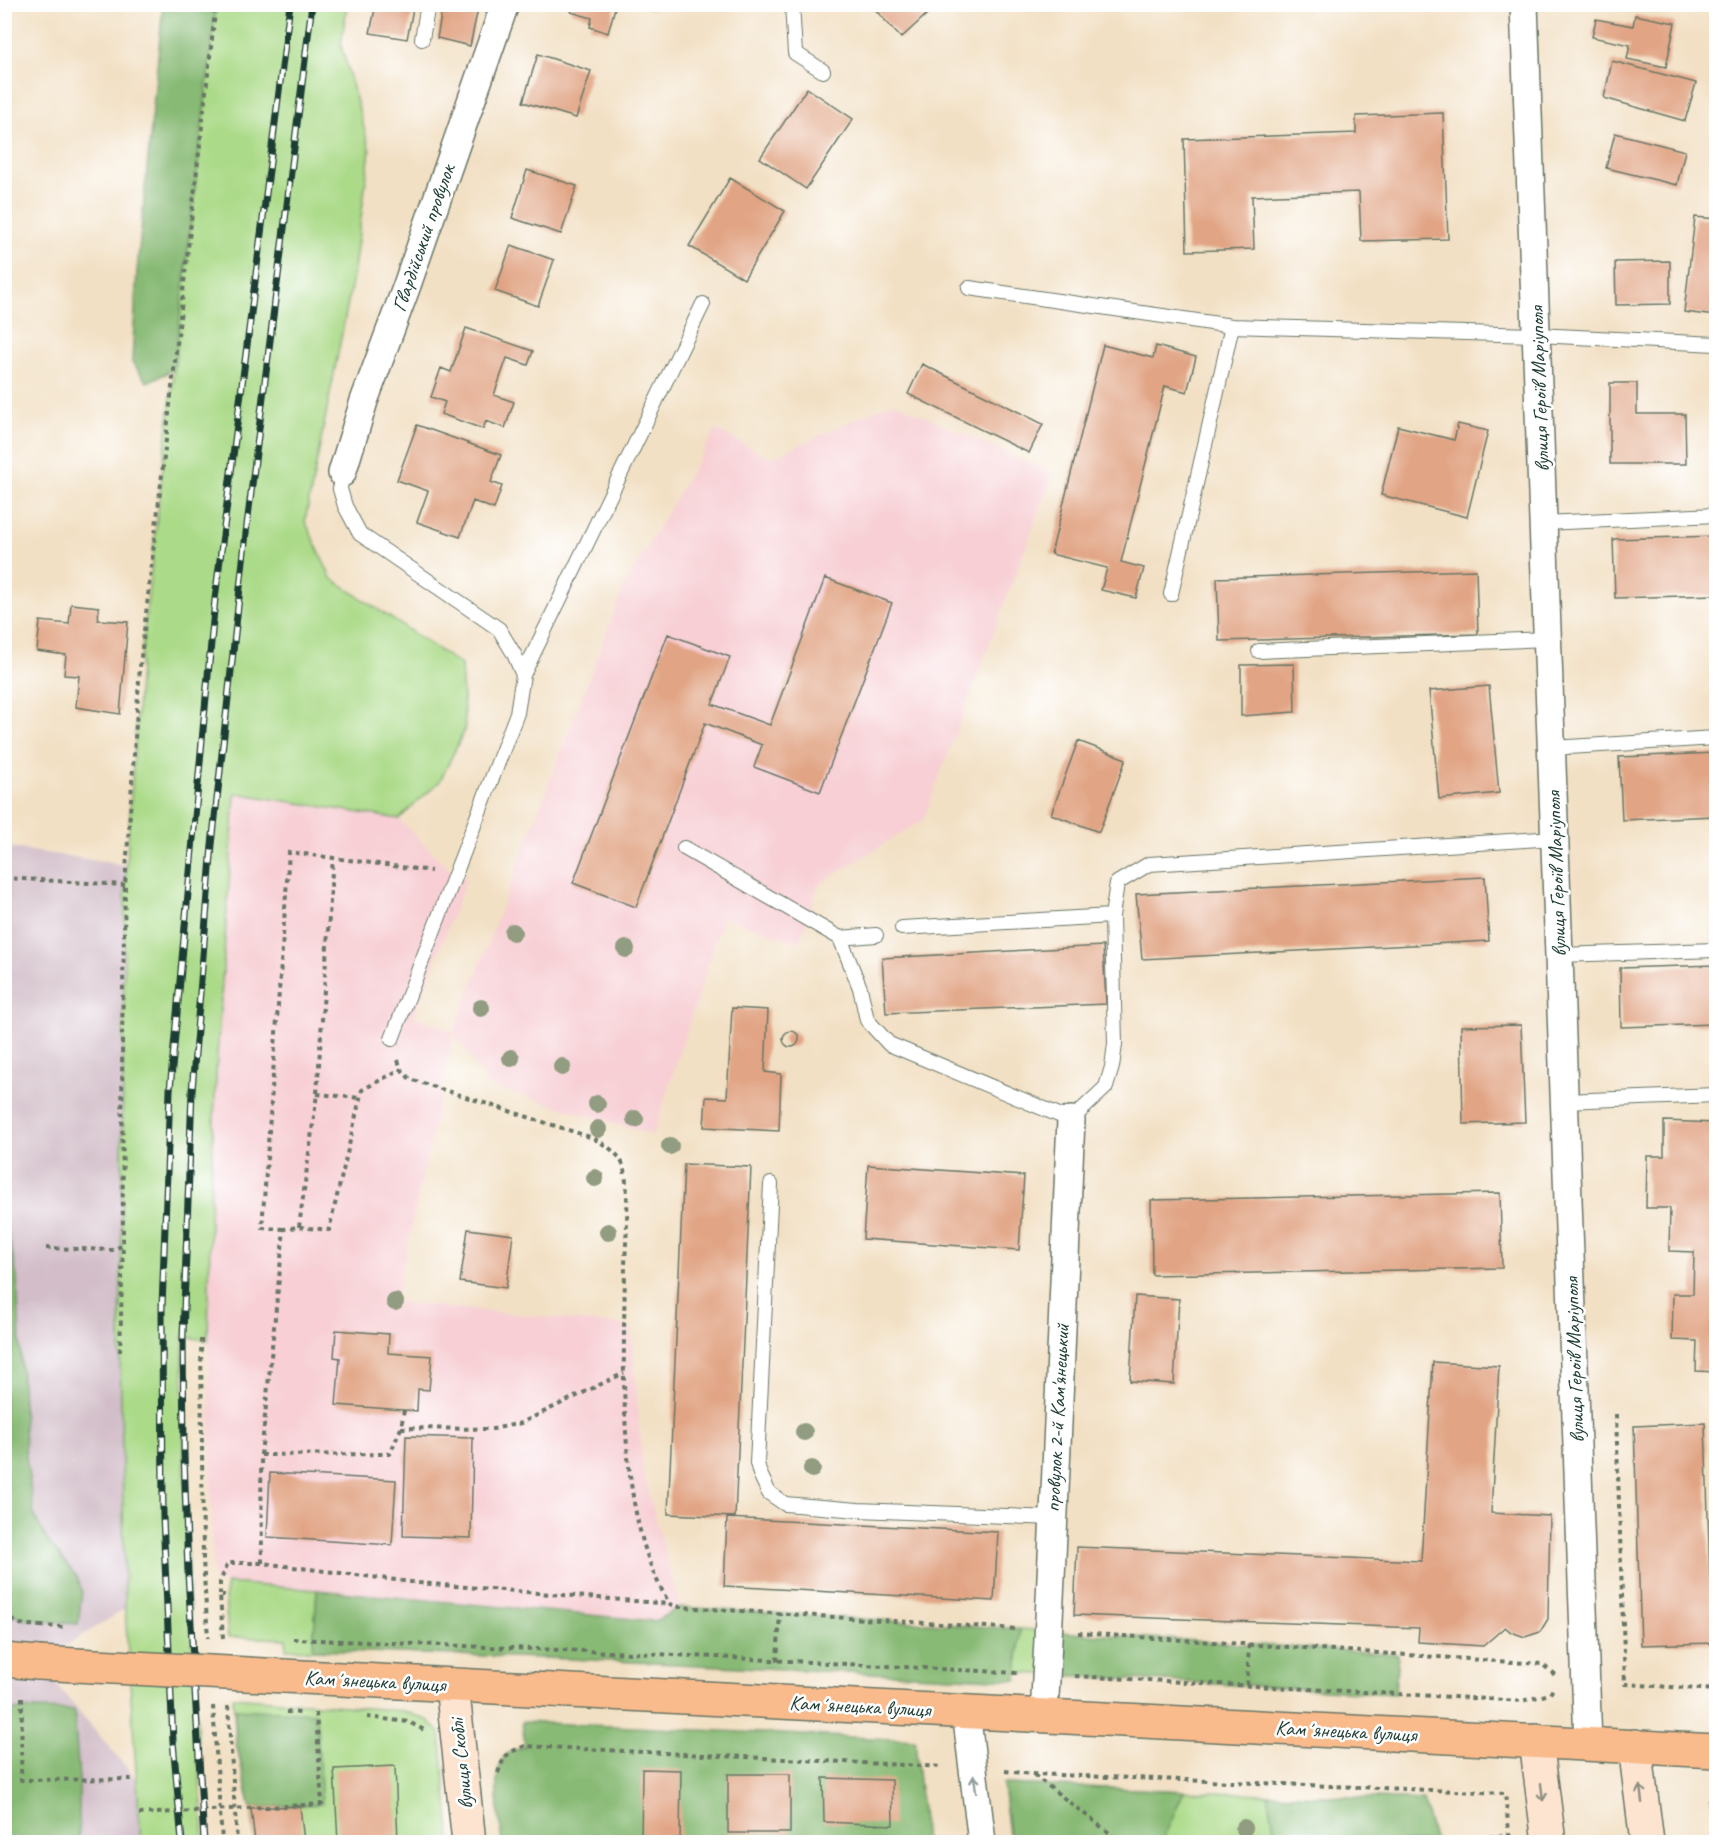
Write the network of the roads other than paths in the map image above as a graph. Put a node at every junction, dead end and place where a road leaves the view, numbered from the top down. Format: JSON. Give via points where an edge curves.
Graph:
{"nodes":[{"id":1,"x":428,"y":4,"type":"edge"},
{"id":2,"x":506,"y":4,"type":"edge"},
{"id":3,"x":792,"y":4,"type":"edge"},
{"id":4,"x":1524,"y":4,"type":"edge"},
{"id":5,"x":422,"y":39,"type":"dead end"},
{"id":6,"x":823,"y":71,"type":"dead end"},
{"id":7,"x":969,"y":288,"type":"dead end"},
{"id":8,"x":703,"y":304,"type":"dead end"},
{"id":9,"x":1232,"y":326,"type":"junction"},
{"id":10,"x":1537,"y":335,"type":"junction"},
{"id":11,"x":1716,"y":344,"type":"edge"},
{"id":12,"x":342,"y":473,"type":"joint"},
{"id":13,"x":1716,"y":515,"type":"edge"},
{"id":14,"x":1544,"y":523,"type":"junction"},
{"id":15,"x":1171,"y":594,"type":"dead end"},
{"id":16,"x":1548,"y":639,"type":"junction"},
{"id":17,"x":1259,"y":651,"type":"dead end"},
{"id":18,"x":524,"y":675,"type":"junction"},
{"id":19,"x":1716,"y":738,"type":"edge"},
{"id":20,"x":1552,"y":748,"type":"junction"},
{"id":21,"x":1555,"y":838,"type":"junction"},
{"id":22,"x":684,"y":848,"type":"dead end"},
{"id":23,"x":1112,"y":915,"type":"junction"},
{"id":24,"x":902,"y":928,"type":"dead end"},
{"id":25,"x":876,"y":935,"type":"dead end"},
{"id":26,"x":840,"y":938,"type":"junction"},
{"id":27,"x":1716,"y":950,"type":"edge"},
{"id":28,"x":1559,"y":955,"type":"junction"},
{"id":29,"x":392,"y":1039,"type":"road end"},
{"id":30,"x":1716,"y":1095,"type":"edge"},
{"id":31,"x":1565,"y":1101,"type":"junction"},
{"id":32,"x":1071,"y":1120,"type":"junction"},
{"id":33,"x":771,"y":1184,"type":"dead end"},
{"id":34,"x":1053,"y":1518,"type":"junction"},
{"id":35,"x":16,"y":1661,"type":"edge"},
{"id":36,"x":452,"y":1685,"type":"junction"},
{"id":37,"x":966,"y":1712,"type":"junction"},
{"id":38,"x":1044,"y":1716,"type":"junction"},
{"id":39,"x":1536,"y":1741,"type":"junction"},
{"id":40,"x":1588,"y":1744,"type":"junction"},
{"id":41,"x":1635,"y":1746,"type":"junction"},
{"id":42,"x":1716,"y":1751,"type":"edge"},
{"id":43,"x":469,"y":1842,"type":"edge"},
{"id":44,"x":982,"y":1842,"type":"edge"},
{"id":45,"x":1549,"y":1842,"type":"edge"},
{"id":46,"x":1647,"y":1842,"type":"edge"}],
"edges":[{"from":1,"to":5,"type":"lane"},
{"from":2,"to":12,"type":"street","name":"Гвардійський провулок"},
{"from":3,"to":6,"type":"lane","via":[[795,53]]},
{"from":4,"to":10,"type":"street","name":"вулиця Героїв Маріуполя"},
{"from":7,"to":9,"type":"lane"},
{"from":8,"to":18,"type":"lane"},
{"from":9,"to":10,"type":"lane"},
{"from":9,"to":15,"type":"lane"},
{"from":10,"to":11,"type":"lane"},
{"from":10,"to":14,"type":"street","name":"вулиця Героїв Маріуполя"},
{"from":12,"to":18,"type":"lane","via":[[340,489],[345,506],[360,534],[499,629]]},
{"from":13,"to":14,"type":"lane"},
{"from":14,"to":16,"type":"street","name":"вулиця Героїв Маріуполя"},
{"from":16,"to":17,"type":"lane"},
{"from":16,"to":20,"type":"street","name":"вулиця Героїв Маріуполя"},
{"from":18,"to":29,"type":"lane","via":[[517,713]]},
{"from":19,"to":20,"type":"lane"},
{"from":20,"to":21,"type":"street","name":"вулиця Героїв Маріуполя"},
{"from":21,"to":23,"type":"lane","via":[[1149,864],[1117,884]]},
{"from":21,"to":28,"type":"street","name":"вулиця Героїв Маріуполя"},
{"from":22,"to":26,"type":"lane"},
{"from":23,"to":24,"type":"lane"},
{"from":23,"to":32,"type":"lane","via":[[1112,1067],[1106,1087]]},
{"from":25,"to":26,"type":"lane"},
{"from":26,"to":32,"type":"lane","via":[[860,988],[867,1020],[889,1044]]},
{"from":27,"to":28,"type":"lane"},
{"from":28,"to":31,"type":"street","name":"вулиця Героїв Маріуполя"},
{"from":30,"to":31,"type":"lane"},
{"from":31,"to":40,"type":"street","name":"вулиця Героїв Маріуполя"},
{"from":32,"to":34,"type":"street","name":"провулок 2-й Кам'янецький"},
{"from":33,"to":34,"type":"lane","via":[[757,1463],[769,1493],[785,1504]]},
{"from":34,"to":38,"type":"street","name":"провулок 2-й Кам'янецький"},
{"from":35,"to":36,"type":"main road","name":"Камʼянецька вулиця","bridge":true},
{"from":36,"to":37,"type":"main road","name":"Камʼянецька вулиця"},
{"from":36,"to":43,"type":"street","name":"вулиця Скоблі"},
{"from":37,"to":38,"type":"main road","name":"Камʼянецька вулиця"},
{"from":44,"to":37,"type":"street","one_way":true},
{"from":38,"to":39,"type":"main road","name":"Камʼянецька вулиця"},
{"from":39,"to":40,"type":"main road","name":"Камʼянецька вулиця"},
{"from":39,"to":45,"type":"street","one_way":true},
{"from":40,"to":41,"type":"main road","name":"Камʼянецька вулиця"},
{"from":41,"to":42,"type":"main road","name":"Камʼянецька вулиця"},
{"from":46,"to":41,"type":"street","one_way":true}]}
